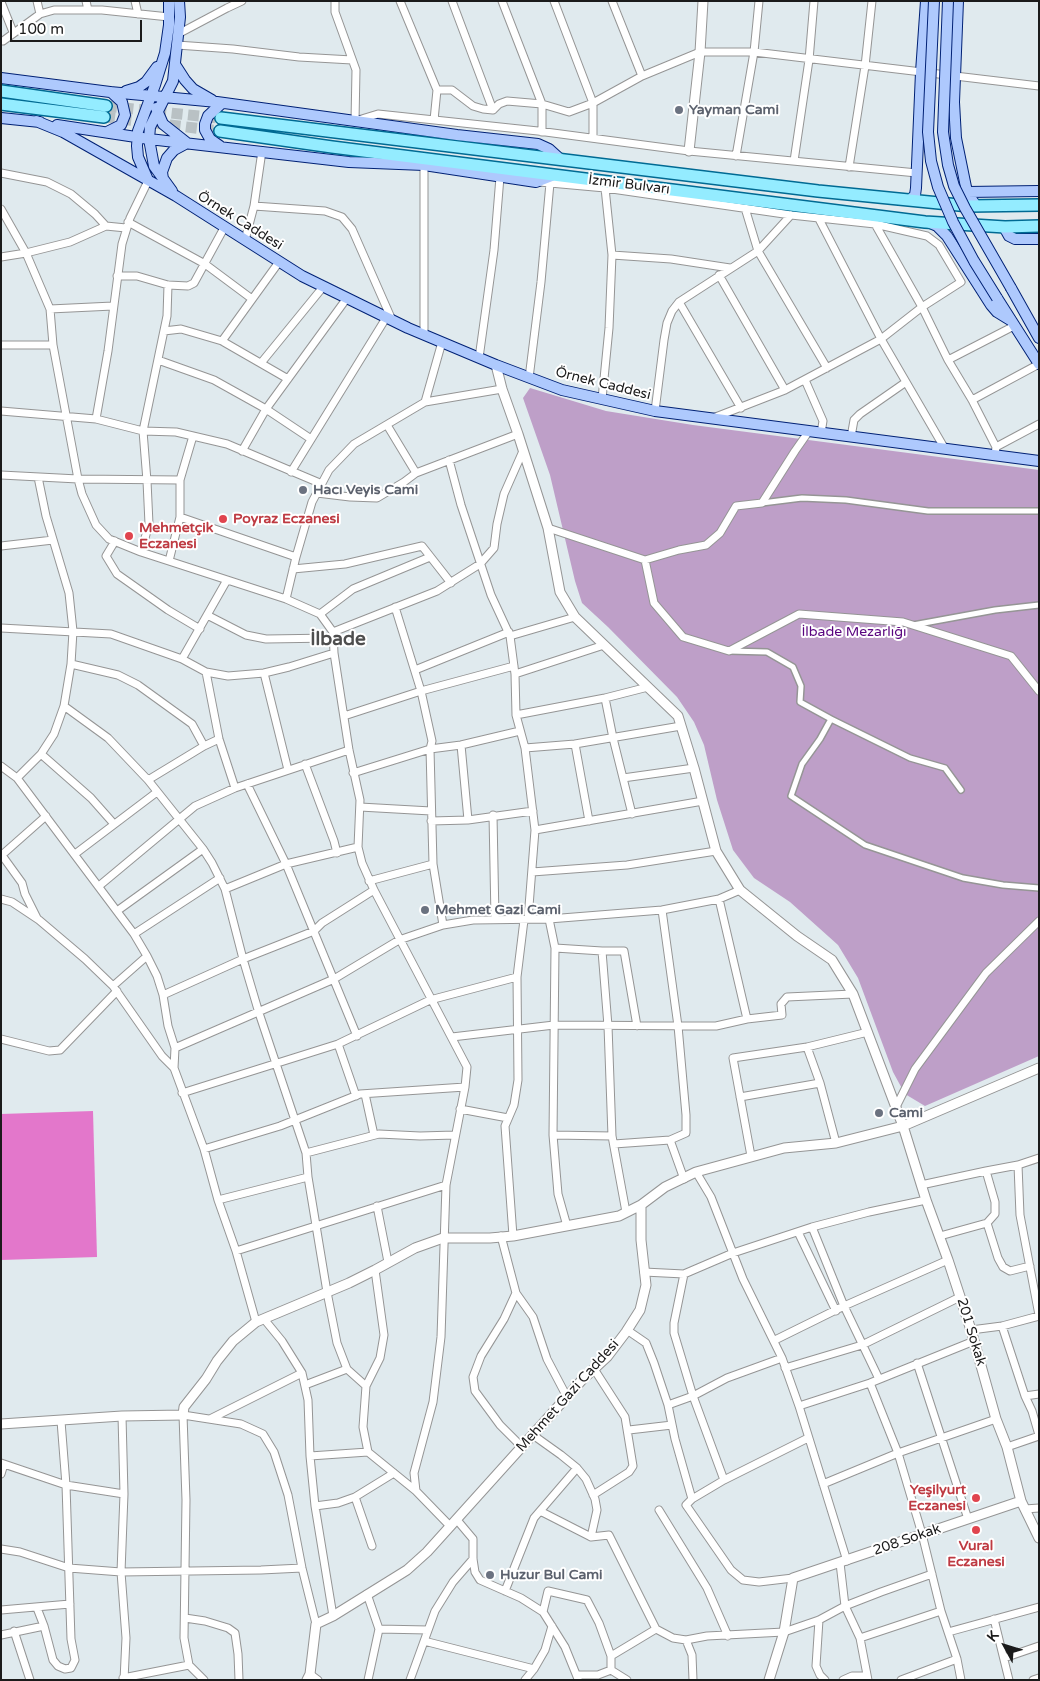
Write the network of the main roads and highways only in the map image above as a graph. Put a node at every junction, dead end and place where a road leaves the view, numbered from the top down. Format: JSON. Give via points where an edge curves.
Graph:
{"nodes":[{"id":1,"x":169,"y":1,"type":"edge"},
{"id":2,"x":179,"y":1,"type":"edge"},
{"id":3,"x":926,"y":1,"type":"edge"},
{"id":4,"x":934,"y":1,"type":"edge"},
{"id":5,"x":948,"y":1,"type":"edge"},
{"id":6,"x":958,"y":1,"type":"edge"},
{"id":7,"x":165,"y":53,"type":"junction"},
{"id":8,"x":176,"y":66,"type":"junction"},
{"id":9,"x":1,"y":78,"type":"edge"},
{"id":10,"x":1,"y":91,"type":"edge"},
{"id":11,"x":116,"y":92,"type":"junction"},
{"id":12,"x":151,"y":96,"type":"junction"},
{"id":13,"x":166,"y":97,"type":"junction"},
{"id":14,"x":220,"y":103,"type":"junction"},
{"id":15,"x":1,"y":104,"type":"edge"},
{"id":16,"x":144,"y":111,"type":"junction"},
{"id":17,"x":157,"y":112,"type":"junction"},
{"id":18,"x":1,"y":118,"type":"edge"},
{"id":19,"x":221,"y":118,"type":"tunnel mouth"},
{"id":20,"x":36,"y":122,"type":"junction"},
{"id":21,"x":150,"y":128,"type":"junction"},
{"id":22,"x":220,"y":131,"type":"tunnel mouth"},
{"id":23,"x":104,"y":132,"type":"junction"},
{"id":24,"x":137,"y":137,"type":"junction"},
{"id":25,"x":149,"y":139,"type":"junction"},
{"id":26,"x":187,"y":143,"type":"junction"},
{"id":27,"x":222,"y":147,"type":"junction"},
{"id":28,"x":560,"y":159,"type":"junction"},
{"id":29,"x":552,"y":179,"type":"junction"},
{"id":30,"x":148,"y":181,"type":"junction"},
{"id":31,"x":1039,"y":191,"type":"edge"},
{"id":32,"x":966,"y":192,"type":"junction"},
{"id":33,"x":176,"y":196,"type":"junction"},
{"id":34,"x":910,"y":200,"type":"junction"},
{"id":35,"x":1039,"y":205,"type":"edge"},
{"id":36,"x":976,"y":206,"type":"junction"},
{"id":37,"x":930,"y":223,"type":"junction"},
{"id":38,"x":1039,"y":226,"type":"edge"},
{"id":39,"x":1004,"y":227,"type":"junction"},
{"id":40,"x":1039,"y":239,"type":"edge"},
{"id":41,"x":1012,"y":323,"type":"junction"},
{"id":42,"x":1039,"y":338,"type":"edge"},
{"id":43,"x":1039,"y":364,"type":"edge"},
{"id":44,"x":1039,"y":460,"type":"edge"}],
"edges":[{"from":1,"to":7,"type":"main road"},
{"from":2,"to":8,"type":"main road"},
{"from":3,"to":34,"type":"main road","via":[[916,192]]},
{"from":4,"to":41,"type":"main road","bridge":true,"via":[[928,124],[931,161],[953,222]]},
{"from":5,"to":42,"type":"main road","bridge":true,"via":[[944,105],[948,165],[965,208]]},
{"from":6,"to":32,"type":"main road","via":[[954,102],[956,138]]},
{"from":7,"to":11,"type":"main road","via":[[146,82],[131,90]]},
{"from":7,"to":12,"type":"main road"},
{"from":8,"to":13,"type":"main road"},
{"from":8,"to":14,"type":"main road","via":[[194,89]]},
{"from":9,"to":11,"type":"main road"},
{"from":10,"to":15,"type":"main road","via":[[105,111]]},
{"from":11,"to":12,"type":"main road"},
{"from":11,"to":16,"type":"main road","via":[[139,104]]},
{"from":11,"to":23,"type":"main road","via":[[125,115],[121,126]]},
{"from":12,"to":13,"type":"main road"},
{"from":12,"to":16,"type":"main road"},
{"from":12,"to":17,"type":"main road"},
{"from":13,"to":14,"type":"main road"},
{"from":13,"to":17,"type":"main road"},
{"from":14,"to":27,"type":"main road","via":[[204,124],[210,139]]},
{"from":14,"to":28,"type":"main road","via":[[538,144]]},
{"from":16,"to":21,"type":"main road"},
{"from":16,"to":24,"type":"main road"},
{"from":17,"to":21,"type":"main road"},
{"from":17,"to":26,"type":"main road","via":[[164,124]]},
{"from":18,"to":20,"type":"main road"},
{"from":19,"to":28,"type":"main road","name":"İzmir Bulvarı"},
{"from":20,"to":23,"type":"main road"},
{"from":20,"to":30,"type":"main road","name":"Örnek Caddesi","via":[[64,132]]},
{"from":21,"to":25,"type":"main road"},
{"from":22,"to":29,"type":"main road","name":"İzmir Bulvarı"},
{"from":23,"to":24,"type":"main road"},
{"from":24,"to":25,"type":"main road"},
{"from":24,"to":30,"type":"main road","via":[[138,157]]},
{"from":25,"to":26,"type":"main road"},
{"from":25,"to":33,"type":"main road","via":[[154,166]]},
{"from":26,"to":27,"type":"main road"},
{"from":26,"to":33,"type":"main road","via":[[167,158],[162,172],[163,179]]},
{"from":27,"to":29,"type":"main road","via":[[349,162],[424,165],[536,182]]},
{"from":28,"to":34,"type":"main road","name":"İzmir Bulvarı"},
{"from":29,"to":37,"type":"main road","name":"İzmir Bulvarı"},
{"from":30,"to":33,"type":"main road","name":"Örnek Caddesi"},
{"from":31,"to":32,"type":"main road"},
{"from":32,"to":36,"type":"main road"},
{"from":33,"to":44,"type":"main road","name":"Örnek Caddesi","via":[[323,287],[424,335],[562,390],[655,411],[945,449],[996,451]]},
{"from":34,"to":36,"type":"main road","name":"İzmir Bulvarı"},
{"from":35,"to":36,"type":"main road","name":"İzmir Bulvarı"},
{"from":37,"to":39,"type":"main road","name":"İzmir Bulvarı"},
{"from":37,"to":41,"type":"main road","via":[[947,236],[992,305]]},
{"from":38,"to":39,"type":"main road","name":"İzmir Bulvarı"},
{"from":39,"to":40,"type":"main road","via":[[1012,238]]},
{"from":41,"to":43,"type":"main road"}]}
